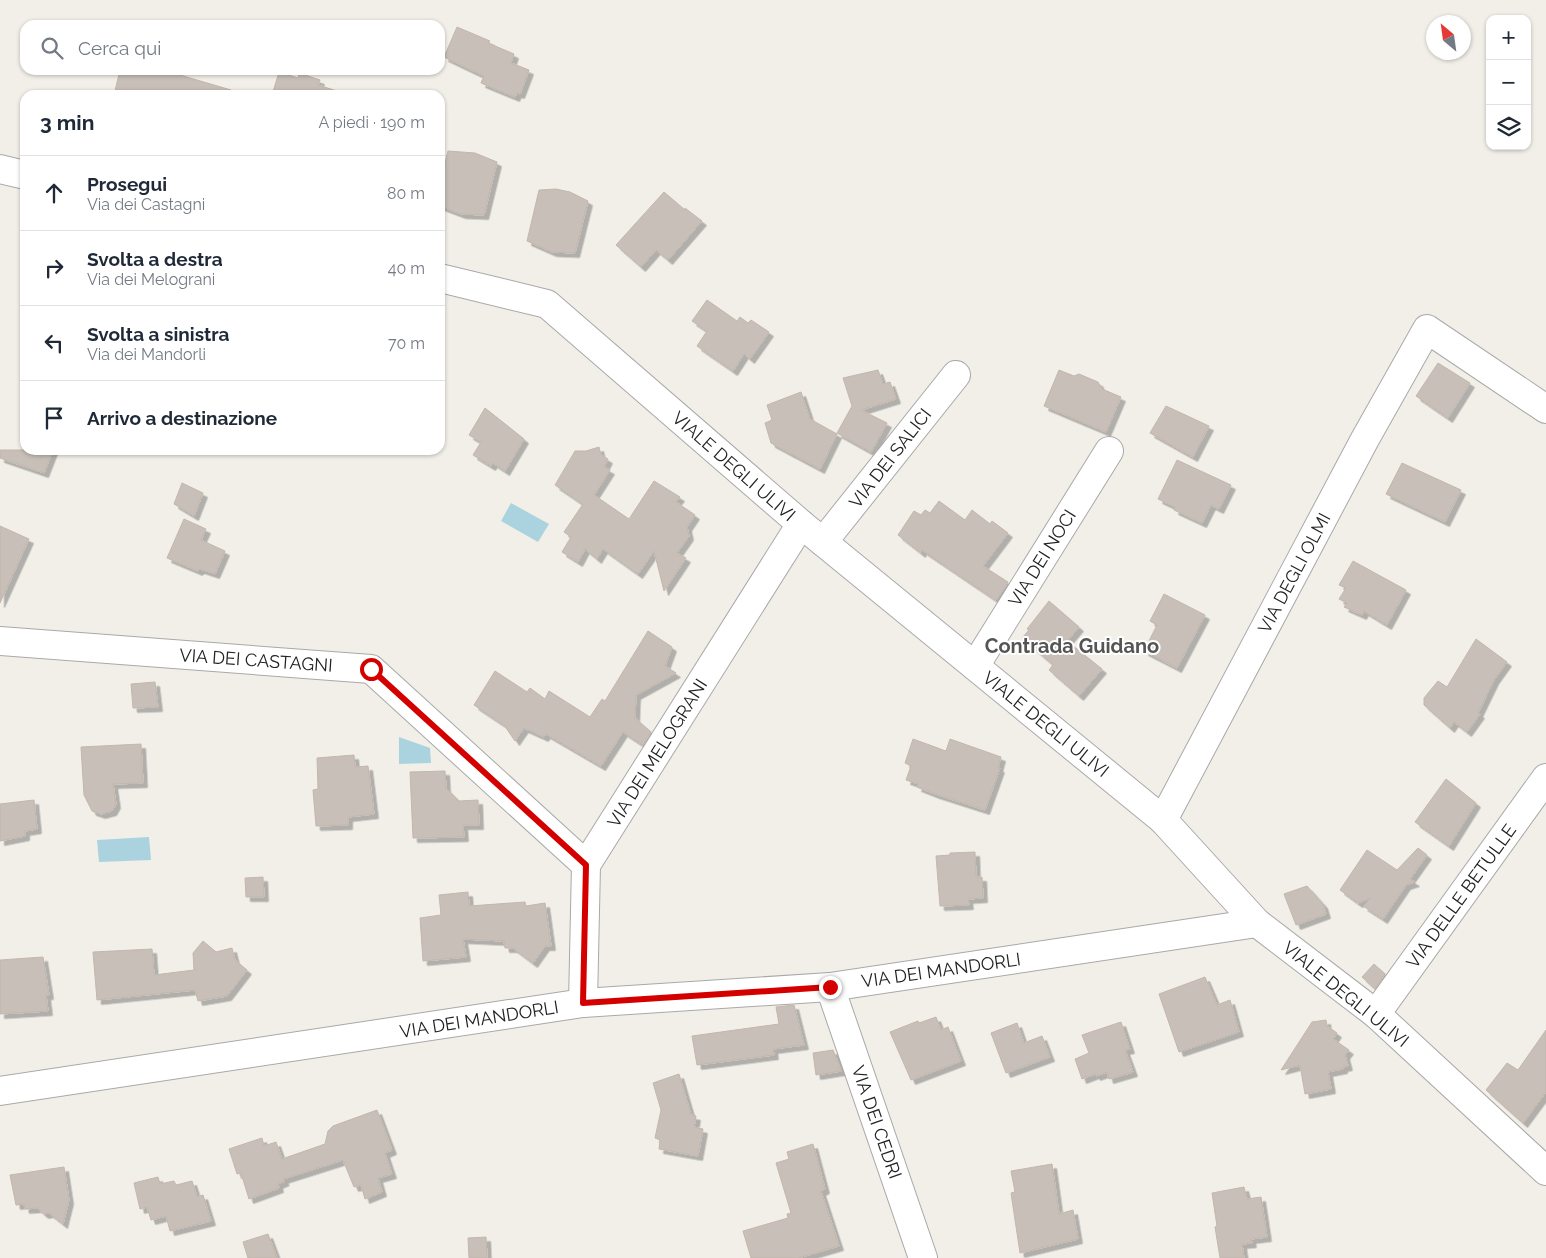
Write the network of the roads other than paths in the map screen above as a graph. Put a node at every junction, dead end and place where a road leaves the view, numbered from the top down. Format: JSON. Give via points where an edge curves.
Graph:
{"nodes":[{"id":1,"x":0,"y":169,"type":"edge"},
{"id":2,"x":20,"y":174,"type":"edge"},
{"id":3,"x":445,"y":279,"type":"edge"},
{"id":4,"x":956,"y":375,"type":"dead end"},
{"id":5,"x":1546,"y":409,"type":"edge"},
{"id":6,"x":1108,"y":451,"type":"dead end"},
{"id":7,"x":802,"y":524,"type":"junction"},
{"id":8,"x":823,"y":542,"type":"junction"},
{"id":9,"x":0,"y":641,"type":"edge"},
{"id":10,"x":975,"y":666,"type":"junction"},
{"id":11,"x":1546,"y":778,"type":"edge"},
{"id":12,"x":1163,"y":820,"type":"junction"},
{"id":13,"x":586,"y":865,"type":"junction"},
{"id":14,"x":1257,"y":923,"type":"junction"},
{"id":15,"x":830,"y":987,"type":"junction"},
{"id":16,"x":583,"y":1003,"type":"junction"},
{"id":17,"x":1376,"y":1014,"type":"junction"},
{"id":18,"x":0,"y":1091,"type":"edge"},
{"id":19,"x":1546,"y":1171,"type":"edge"},
{"id":20,"x":923,"y":1258,"type":"edge"}],
"edges":[{"from":1,"to":2,"type":"street"},
{"from":3,"to":7,"type":"street","name":"VIALE DEGLI ULIVI","via":[[547,304]]},
{"from":4,"to":8,"type":"street","name":"VIA DEI SALICI"},
{"from":5,"to":12,"type":"street","name":"VIA DEGLI OLMI","via":[[1427,329],[1364,439]]},
{"from":6,"to":10,"type":"street","name":"VIA DEI NOCI"},
{"from":7,"to":8,"type":"street","name":"VIALE DEGLI ULIVI"},
{"from":7,"to":13,"type":"street","name":"VIA DEI MELOGRANI"},
{"from":8,"to":10,"type":"street","name":"VIALE DEGLI ULIVI"},
{"from":9,"to":13,"type":"street","name":"VIA DEI CASTAGNI","via":[[371,669]]},
{"from":10,"to":12,"type":"street","name":"VIALE DEGLI ULIVI"},
{"from":11,"to":17,"type":"street","name":"VIA DELLE BETULLE"},
{"from":12,"to":14,"type":"street","name":"VIALE DEGLI ULIVI"},
{"from":13,"to":16,"type":"street"},
{"from":14,"to":15,"type":"street","name":"VIA DEI MANDORLI"},
{"from":14,"to":17,"type":"street","name":"VIALE DEGLI ULIVI"},
{"from":15,"to":16,"type":"street","name":"VIA DEI MANDORLI"},
{"from":15,"to":20,"type":"street","name":"VIA DEI CEDRI"},
{"from":16,"to":18,"type":"street","name":"VIA DEI MANDORLI"},
{"from":17,"to":19,"type":"street","name":"VIALE DEGLI ULIVI"}]}
